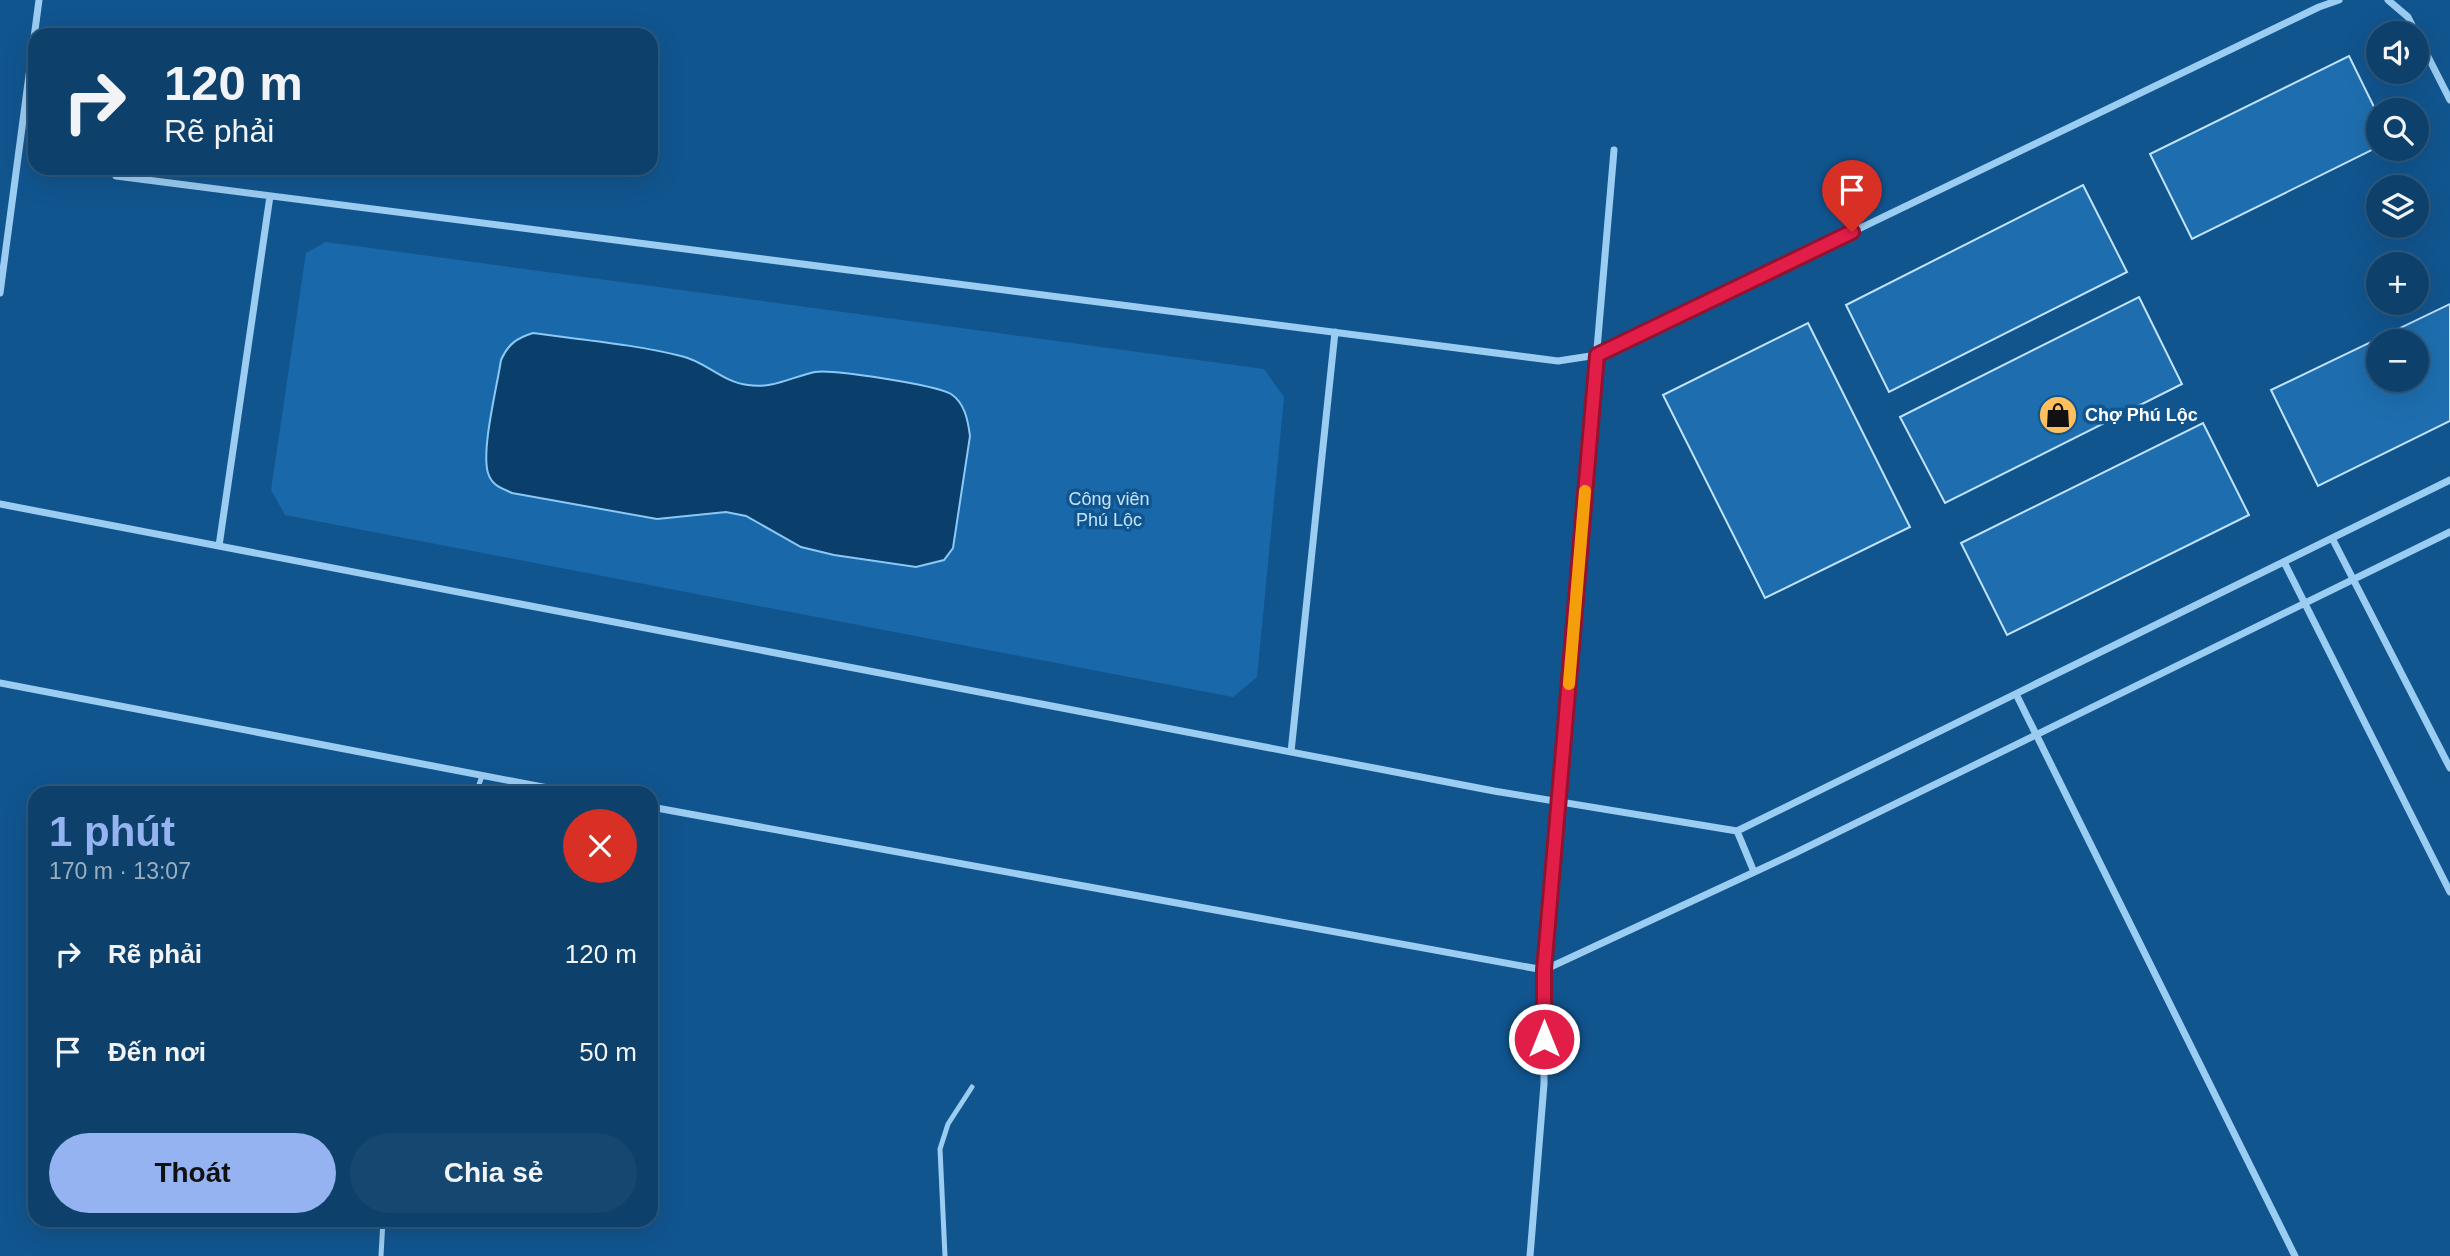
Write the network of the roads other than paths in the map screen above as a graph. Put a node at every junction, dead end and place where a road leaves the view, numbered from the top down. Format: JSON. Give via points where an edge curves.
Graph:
{"nodes":[{"id":1,"x":39,"y":0,"type":"edge"},
{"id":2,"x":2339,"y":0,"type":"edge"},
{"id":3,"x":2388,"y":0,"type":"edge"},
{"id":4,"x":2410,"y":21,"type":"edge"},
{"id":5,"x":35,"y":28,"type":"edge"},
{"id":6,"x":2429,"y":59,"type":"edge"},
{"id":7,"x":28,"y":83,"type":"edge"},
{"id":8,"x":2450,"y":100,"type":"edge"},
{"id":9,"x":1614,"y":150,"type":"dead end"},
{"id":10,"x":116,"y":177,"type":"dead end"},
{"id":11,"x":270,"y":196,"type":"junction"},
{"id":12,"x":0,"y":293,"type":"edge"},
{"id":13,"x":1335,"y":332,"type":"junction"},
{"id":14,"x":1597,"y":355,"type":"junction"},
{"id":15,"x":2450,"y":480,"type":"edge"},
{"id":16,"x":0,"y":504,"type":"edge"},
{"id":17,"x":2450,"y":532,"type":"edge"},
{"id":18,"x":2332,"y":538,"type":"junction"},
{"id":19,"x":219,"y":546,"type":"junction"},
{"id":20,"x":2284,"y":562,"type":"junction"},
{"id":21,"x":2354,"y":580,"type":"junction"},
{"id":22,"x":2305,"y":604,"type":"junction"},
{"id":23,"x":0,"y":683,"type":"edge"},
{"id":24,"x":2016,"y":694,"type":"junction"},
{"id":25,"x":2036,"y":735,"type":"junction"},
{"id":26,"x":1292,"y":752,"type":"junction"},
{"id":27,"x":2450,"y":768,"type":"edge"},
{"id":28,"x":482,"y":776,"type":"junction"},
{"id":29,"x":478,"y":786,"type":"edge"},
{"id":30,"x":536,"y":786,"type":"edge"},
{"id":31,"x":1559,"y":803,"type":"junction"},
{"id":32,"x":658,"y":808,"type":"edge"},
{"id":33,"x":1737,"y":831,"type":"junction"},
{"id":34,"x":1754,"y":873,"type":"junction"},
{"id":35,"x":2450,"y":892,"type":"edge"},
{"id":36,"x":1544,"y":970,"type":"junction"},
{"id":37,"x":972,"y":1087,"type":"dead end"},
{"id":38,"x":383,"y":1227,"type":"edge"},
{"id":39,"x":381,"y":1256,"type":"edge"},
{"id":40,"x":945,"y":1256,"type":"edge"},
{"id":41,"x":1530,"y":1256,"type":"edge"},
{"id":42,"x":2295,"y":1256,"type":"edge"}],
"edges":[{"from":1,"to":5,"type":"street"},
{"from":2,"to":14,"type":"street"},
{"from":3,"to":4,"type":"street"},
{"from":6,"to":8,"type":"street"},
{"from":7,"to":12,"type":"street"},
{"from":9,"to":14,"type":"street"},
{"from":10,"to":11,"type":"street"},
{"from":11,"to":13,"type":"street"},
{"from":11,"to":19,"type":"street"},
{"from":13,"to":14,"type":"street","via":[[1558,361]]},
{"from":13,"to":26,"type":"street"},
{"from":14,"to":31,"type":"street"},
{"from":15,"to":18,"type":"street"},
{"from":16,"to":19,"type":"street"},
{"from":17,"to":21,"type":"street"},
{"from":18,"to":20,"type":"street"},
{"from":18,"to":21,"type":"street"},
{"from":19,"to":26,"type":"street"},
{"from":20,"to":22,"type":"street"},
{"from":20,"to":24,"type":"street"},
{"from":21,"to":22,"type":"street"},
{"from":21,"to":27,"type":"street"},
{"from":22,"to":25,"type":"street"},
{"from":22,"to":35,"type":"street"},
{"from":23,"to":28,"type":"street"},
{"from":24,"to":25,"type":"street"},
{"from":24,"to":33,"type":"street"},
{"from":25,"to":34,"type":"street"},
{"from":25,"to":42,"type":"street"},
{"from":26,"to":31,"type":"street"},
{"from":28,"to":29,"type":"lane"},
{"from":28,"to":30,"type":"street"},
{"from":31,"to":33,"type":"street"},
{"from":31,"to":36,"type":"street"},
{"from":32,"to":36,"type":"street"},
{"from":33,"to":34,"type":"street"},
{"from":34,"to":36,"type":"street"},
{"from":36,"to":41,"type":"street","via":[[1544,1084]]},
{"from":37,"to":40,"type":"lane","via":[[948,1124],[940,1149]]},
{"from":38,"to":39,"type":"lane"}]}
